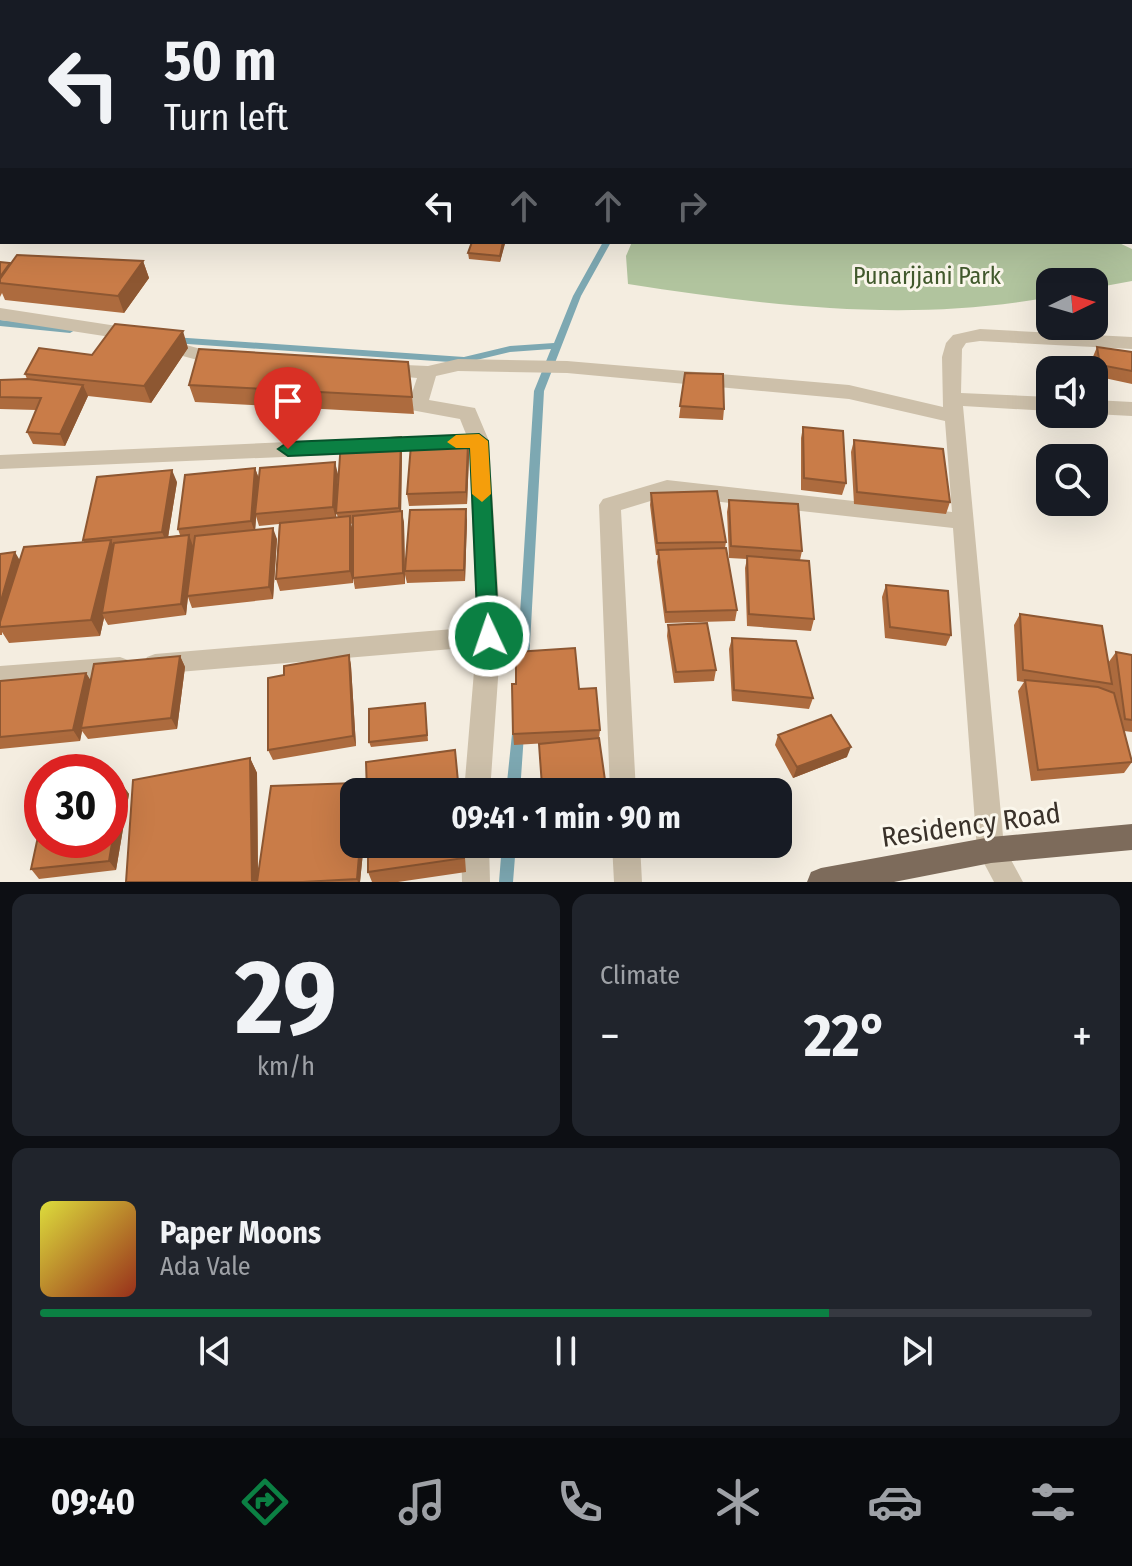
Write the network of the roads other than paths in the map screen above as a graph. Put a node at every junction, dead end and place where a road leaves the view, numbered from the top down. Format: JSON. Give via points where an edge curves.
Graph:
{"nodes":[{"id":1,"x":0,"y":314,"type":"edge"},
{"id":2,"x":1132,"y":343,"type":"edge"},
{"id":3,"x":249,"y":363,"type":"edge"},
{"id":4,"x":368,"y":369,"type":"edge"},
{"id":5,"x":428,"y":372,"type":"junction"},
{"id":6,"x":1036,"y":404,"type":"edge"},
{"id":7,"x":954,"y":407,"type":"junction"},
{"id":8,"x":1108,"y":408,"type":"edge"},
{"id":9,"x":1132,"y":409,"type":"edge"},
{"id":10,"x":479,"y":441,"type":"junction"},
{"id":11,"x":0,"y":462,"type":"edge"},
{"id":12,"x":962,"y":521,"type":"junction"},
{"id":13,"x":489,"y":636,"type":"junction"},
{"id":14,"x":0,"y":677,"type":"edge"},
{"id":15,"x":478,"y":778,"type":"edge"},
{"id":16,"x":622,"y":778,"type":"edge"},
{"id":17,"x":1132,"y":837,"type":"edge"},
{"id":18,"x":991,"y":850,"type":"junction"},
{"id":19,"x":475,"y":858,"type":"edge"},
{"id":20,"x":627,"y":858,"type":"edge"},
{"id":21,"x":476,"y":882,"type":"edge"},
{"id":22,"x":628,"y":882,"type":"edge"},
{"id":23,"x":821,"y":882,"type":"edge"},
{"id":24,"x":1009,"y":882,"type":"edge"}],
"edges":[{"from":1,"to":3,"type":"street","via":[[117,332],[219,361]]},
{"from":2,"to":7,"type":"street","via":[[962,337],[951,355]]},
{"from":4,"to":5,"type":"street"},
{"from":5,"to":7,"type":"street","via":[[458,365],[567,367],[849,392]]},
{"from":5,"to":10,"type":"street","via":[[418,405],[468,413]]},
{"from":6,"to":7,"type":"street"},
{"from":7,"to":12,"type":"street"},
{"from":8,"to":9,"type":"street"},
{"from":10,"to":11,"type":"street"},
{"from":10,"to":13,"type":"street"},
{"from":12,"to":16,"type":"street","via":[[667,488],[610,505]]},
{"from":12,"to":18,"type":"street"},
{"from":13,"to":14,"type":"street"},
{"from":13,"to":15,"type":"street"},
{"from":17,"to":18,"type":"main road","name":"Residency Road"},
{"from":18,"to":23,"type":"main road","name":"Residency Road"},
{"from":18,"to":24,"type":"street"},
{"from":19,"to":21,"type":"street"},
{"from":20,"to":22,"type":"street"}]}
